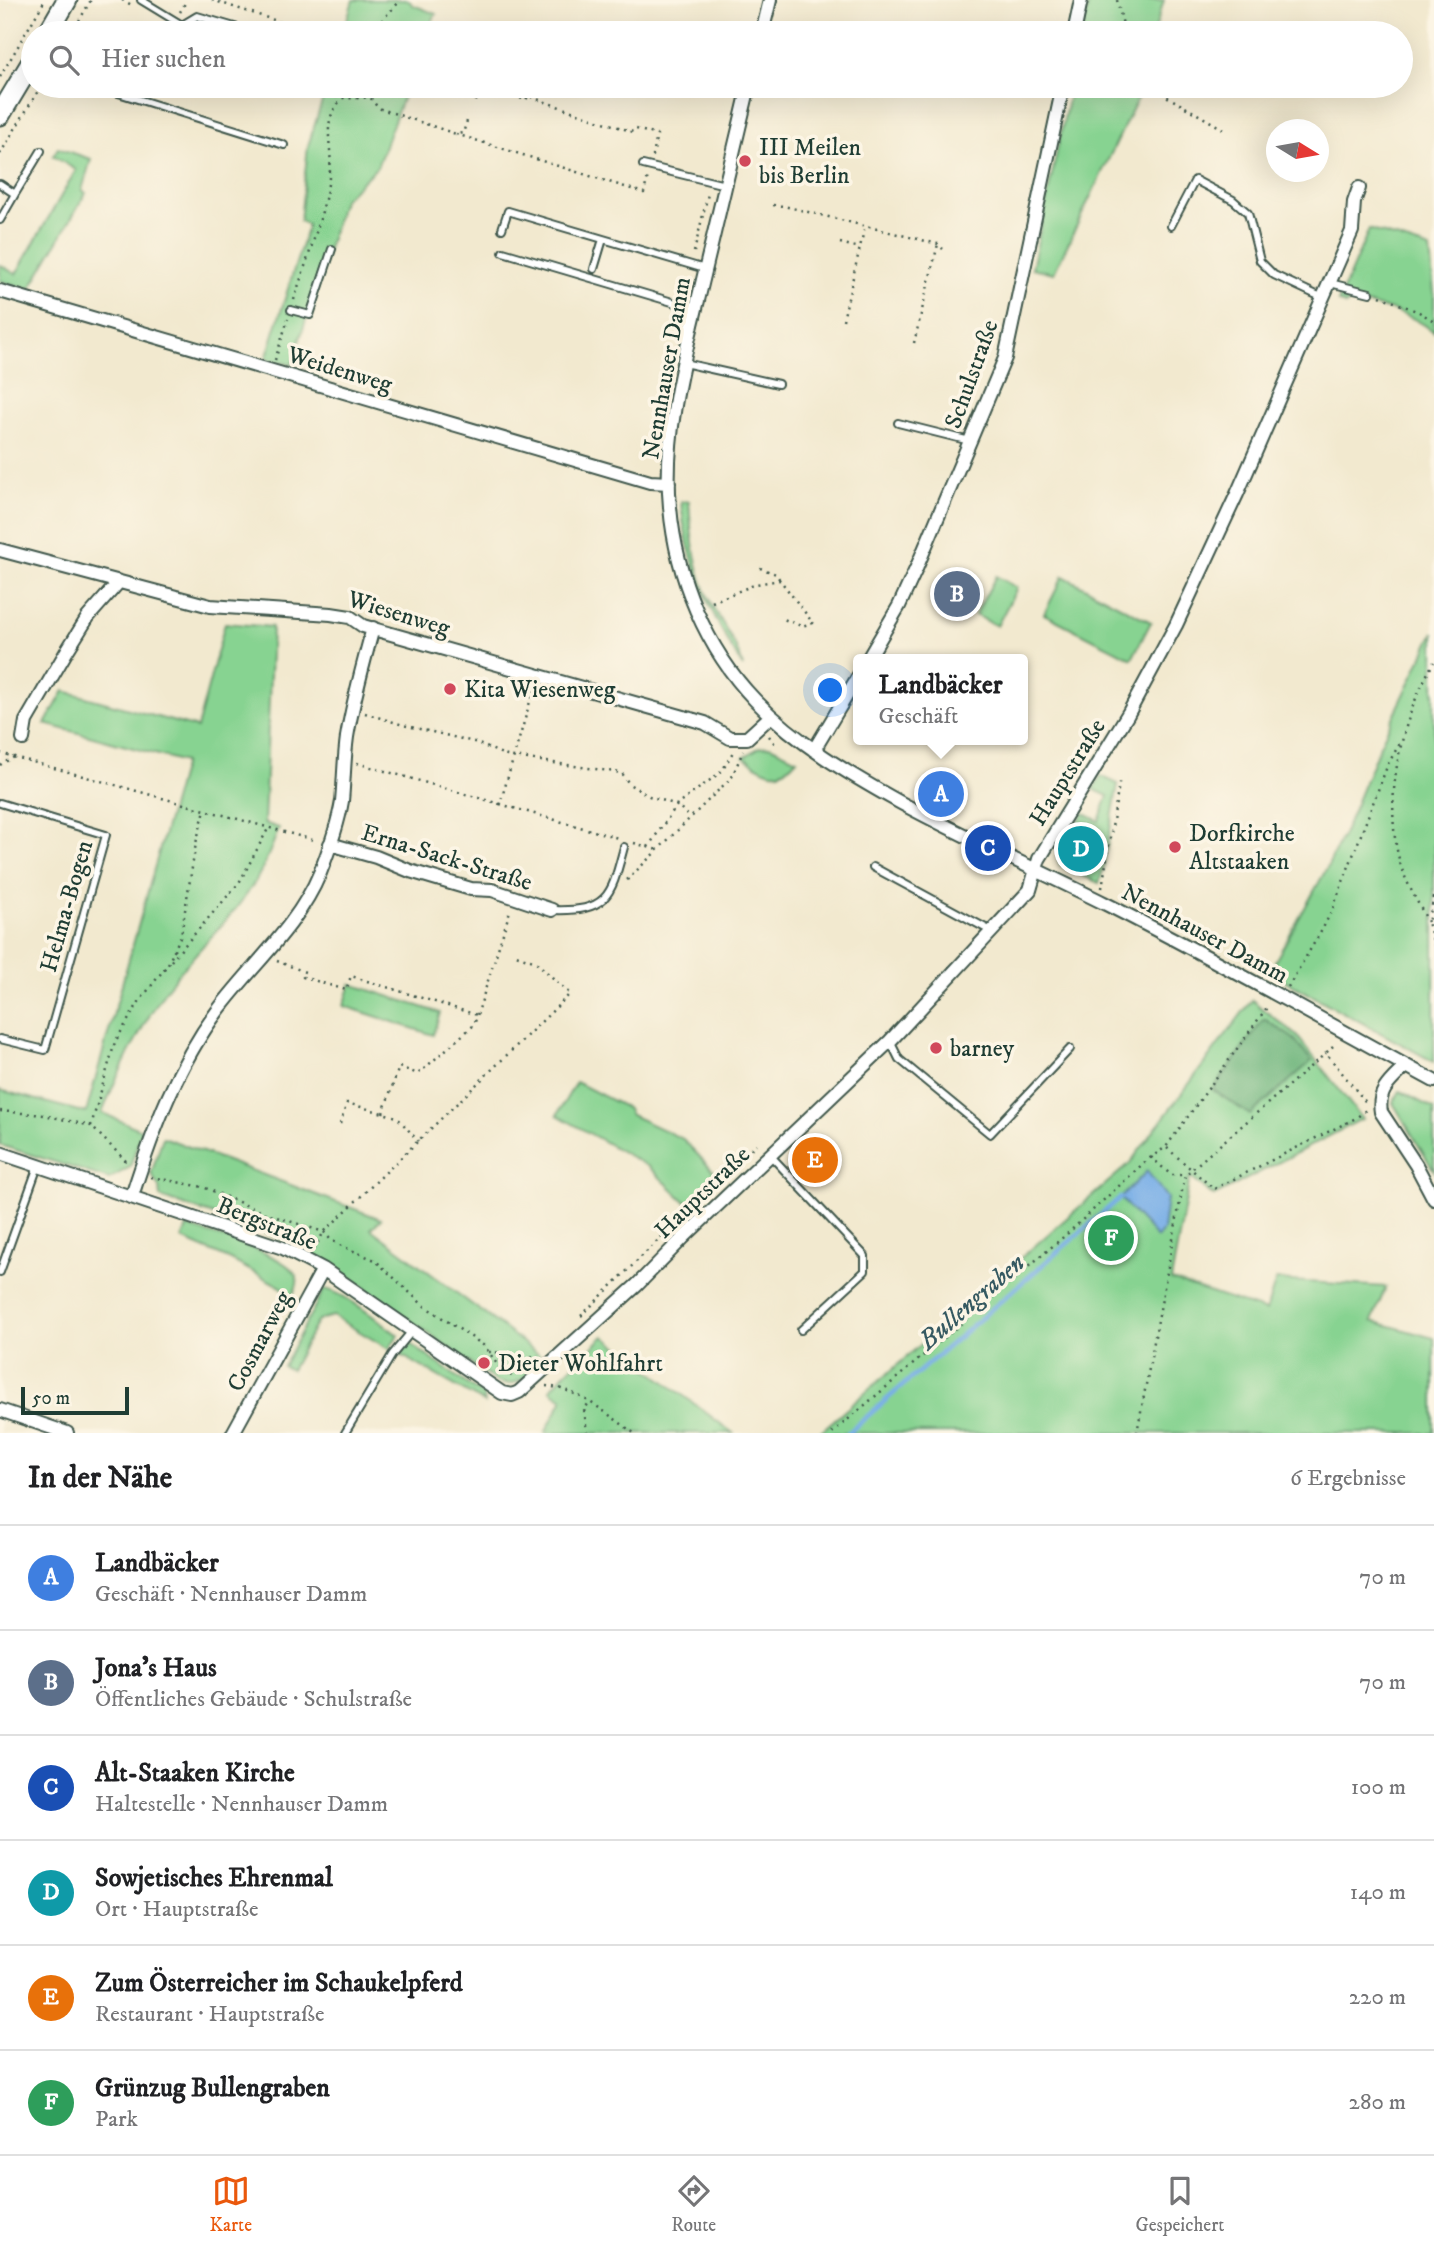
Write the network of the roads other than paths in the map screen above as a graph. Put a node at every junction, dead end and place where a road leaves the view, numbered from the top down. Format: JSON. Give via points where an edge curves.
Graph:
{"nodes":[{"id":1,"x":67,"y":0,"type":"edge"},
{"id":2,"x":141,"y":0,"type":"edge"},
{"id":3,"x":770,"y":0,"type":"edge"},
{"id":4,"x":1081,"y":0,"type":"edge"},
{"id":5,"x":55,"y":21,"type":"edge"},
{"id":6,"x":175,"y":21,"type":"edge"},
{"id":7,"x":189,"y":21,"type":"edge"},
{"id":8,"x":214,"y":21,"type":"edge"},
{"id":9,"x":765,"y":21,"type":"edge"},
{"id":10,"x":1077,"y":21,"type":"edge"},
{"id":11,"x":21,"y":81,"type":"edge"},
{"id":12,"x":134,"y":98,"type":"edge"},
{"id":13,"x":746,"y":98,"type":"edge"},
{"id":14,"x":1060,"y":98,"type":"edge"},
{"id":15,"x":0,"y":116,"type":"edge"},
{"id":16,"x":284,"y":145,"type":"dead end"},
{"id":17,"x":41,"y":151,"type":"dead end"},
{"id":18,"x":643,"y":164,"type":"dead end"},
{"id":19,"x":0,"y":184,"type":"edge"},
{"id":20,"x":725,"y":185,"type":"junction"},
{"id":21,"x":1359,"y":188,"type":"dead end"},
{"id":22,"x":15,"y":194,"type":"junction"},
{"id":23,"x":0,"y":220,"type":"edge"},
{"id":24,"x":1171,"y":226,"type":"dead end"},
{"id":25,"x":502,"y":229,"type":"dead end"},
{"id":26,"x":603,"y":239,"type":"junction"},
{"id":27,"x":332,"y":248,"type":"dead end"},
{"id":28,"x":503,"y":252,"type":"dead end"},
{"id":29,"x":594,"y":269,"type":"dead end"},
{"id":30,"x":705,"y":269,"type":"junction"},
{"id":31,"x":1330,"y":283,"type":"junction"},
{"id":32,"x":0,"y":291,"type":"edge"},
{"id":33,"x":1370,"y":293,"type":"road end"},
{"id":34,"x":1323,"y":298,"type":"junction"},
{"id":35,"x":696,"y":309,"type":"junction"},
{"id":36,"x":290,"y":310,"type":"road end"},
{"id":37,"x":684,"y":363,"type":"junction"},
{"id":38,"x":778,"y":384,"type":"dead end"},
{"id":39,"x":898,"y":423,"type":"dead end"},
{"id":40,"x":970,"y":441,"type":"junction"},
{"id":41,"x":668,"y":483,"type":"junction"},
{"id":42,"x":0,"y":550,"type":"edge"},
{"id":43,"x":118,"y":583,"type":"junction"},
{"id":44,"x":373,"y":628,"type":"junction"},
{"id":45,"x":871,"y":654,"type":"edge"},
{"id":46,"x":853,"y":685,"type":"edge"},
{"id":47,"x":771,"y":716,"type":"junction"},
{"id":48,"x":23,"y":739,"type":"dead end"},
{"id":49,"x":814,"y":750,"type":"junction"},
{"id":50,"x":0,"y":803,"type":"edge"},
{"id":51,"x":330,"y":844,"type":"junction"},
{"id":52,"x":624,"y":847,"type":"dead end"},
{"id":53,"x":873,"y":867,"type":"dead end"},
{"id":54,"x":1035,"y":870,"type":"junction"},
{"id":55,"x":552,"y":911,"type":"joint"},
{"id":56,"x":992,"y":932,"type":"junction"},
{"id":57,"x":0,"y":1039,"type":"edge"},
{"id":58,"x":890,"y":1041,"type":"junction"},
{"id":59,"x":1070,"y":1049,"type":"dead end"},
{"id":60,"x":1406,"y":1066,"type":"junction"},
{"id":61,"x":1434,"y":1082,"type":"edge"},
{"id":62,"x":0,"y":1153,"type":"edge"},
{"id":63,"x":770,"y":1155,"type":"junction"},
{"id":64,"x":38,"y":1166,"type":"junction"},
{"id":65,"x":132,"y":1196,"type":"junction"},
{"id":66,"x":1434,"y":1199,"type":"edge"},
{"id":67,"x":323,"y":1269,"type":"junction"},
{"id":68,"x":0,"y":1272,"type":"edge"},
{"id":69,"x":801,"y":1330,"type":"dead end"},
{"id":70,"x":412,"y":1331,"type":"junction"},
{"id":71,"x":492,"y":1387,"type":"joint"},
{"id":72,"x":0,"y":1410,"type":"edge"},
{"id":73,"x":67,"y":1433,"type":"edge"},
{"id":74,"x":233,"y":1433,"type":"edge"},
{"id":75,"x":345,"y":1433,"type":"edge"}],
"edges":[{"from":1,"to":5,"type":"main road"},
{"from":2,"to":6,"type":"lane"},
{"from":3,"to":9,"type":"street"},
{"from":4,"to":10,"type":"street"},
{"from":7,"to":8,"type":"lane","via":[[197,16]]},
{"from":11,"to":15,"type":"main road"},
{"from":12,"to":16,"type":"lane"},
{"from":13,"to":20,"type":"street","name":"Nennhauser Damm"},
{"from":14,"to":40,"type":"street","name":"Schulstraße","via":[[1005,358]]},
{"from":17,"to":22,"type":"lane"},
{"from":18,"to":20,"type":"lane"},
{"from":19,"to":22,"type":"lane"},
{"from":20,"to":30,"type":"street","name":"Nennhauser Damm"},
{"from":21,"to":31,"type":"street","name":"Hauptstraße","via":[[1352,231]]},
{"from":22,"to":23,"type":"lane"},
{"from":24,"to":34,"type":"lane","via":[[1195,180],[1248,213],[1260,261],[1274,275]]},
{"from":25,"to":26,"type":"lane","via":[[508,211]]},
{"from":26,"to":29,"type":"lane"},
{"from":26,"to":30,"type":"lane"},
{"from":27,"to":36,"type":"lane","via":[[310,315]]},
{"from":28,"to":35,"type":"lane"},
{"from":30,"to":35,"type":"street","name":"Nennhauser Damm"},
{"from":31,"to":33,"type":"lane"},
{"from":31,"to":34,"type":"street","name":"Hauptstraße"},
{"from":32,"to":41,"type":"street","name":"Weidenweg","via":[[650,482]]},
{"from":34,"to":54,"type":"street","name":"Hauptstraße","via":[[1176,625]]},
{"from":35,"to":37,"type":"street","name":"Nennhauser Damm"},
{"from":37,"to":38,"type":"lane"},
{"from":37,"to":41,"type":"street","name":"Nennhauser Damm"},
{"from":39,"to":40,"type":"lane"},
{"from":40,"to":45,"type":"street","name":"Schulstraße","via":[[899,606]]},
{"from":41,"to":47,"type":"street","name":"Nennhauser Damm","via":[[677,552],[697,611],[728,667]]},
{"from":42,"to":43,"type":"street","name":"Wiesenweg"},
{"from":43,"to":44,"type":"street","name":"Wiesenweg","via":[[211,606],[350,617]]},
{"from":43,"to":48,"type":"street","via":[[78,632],[26,721]]},
{"from":44,"to":47,"type":"street","name":"Wiesenweg","via":[[705,723],[725,736],[742,738]]},
{"from":44,"to":51,"type":"street","via":[[352,710],[342,799]]},
{"from":46,"to":49,"type":"street"},
{"from":47,"to":49,"type":"street","name":"Nennhauser Damm"},
{"from":49,"to":54,"type":"street","name":"Nennhauser Damm","via":[[893,799]]},
{"from":50,"to":57,"type":"lane","name":"Helma-Bogen","via":[[106,835],[46,1050]]},
{"from":51,"to":55,"type":"street","name":"Erna-Sack-Straße"},
{"from":51,"to":65,"type":"street","via":[[304,904],[198,1039],[156,1123]]},
{"from":52,"to":55,"type":"lane","via":[[606,897],[593,907]]},
{"from":53,"to":56,"type":"lane"},
{"from":54,"to":56,"type":"street","name":"Hauptstraße","via":[[1030,890]]},
{"from":54,"to":60,"type":"street","name":"Nennhauser Damm","via":[[1136,919]]},
{"from":56,"to":58,"type":"street","name":"Hauptstraße"},
{"from":58,"to":59,"type":"lane","via":[[899,1059],[990,1134]]},
{"from":58,"to":63,"type":"street","name":"Hauptstraße"},
{"from":60,"to":61,"type":"street","name":"Nennhauser Damm"},
{"from":60,"to":66,"type":"street","via":[[1383,1089],[1381,1112]]},
{"from":62,"to":64,"type":"street","name":"Bergstraße"},
{"from":63,"to":69,"type":"lane","via":[[865,1255],[864,1271]]},
{"from":63,"to":71,"type":"street","name":"Hauptstraße","via":[[530,1384],[512,1395]]},
{"from":64,"to":65,"type":"street","name":"Bergstraße"},
{"from":64,"to":68,"type":"lane"},
{"from":65,"to":67,"type":"street","name":"Bergstraße","via":[[273,1244]]},
{"from":67,"to":70,"type":"street","name":"Bergstraße"},
{"from":67,"to":74,"type":"street","name":"Cosmarweg"},
{"from":70,"to":71,"type":"street","name":"Bergstraße"},
{"from":70,"to":75,"type":"lane","via":[[392,1355]]},
{"from":72,"to":73,"type":"street"}]}
